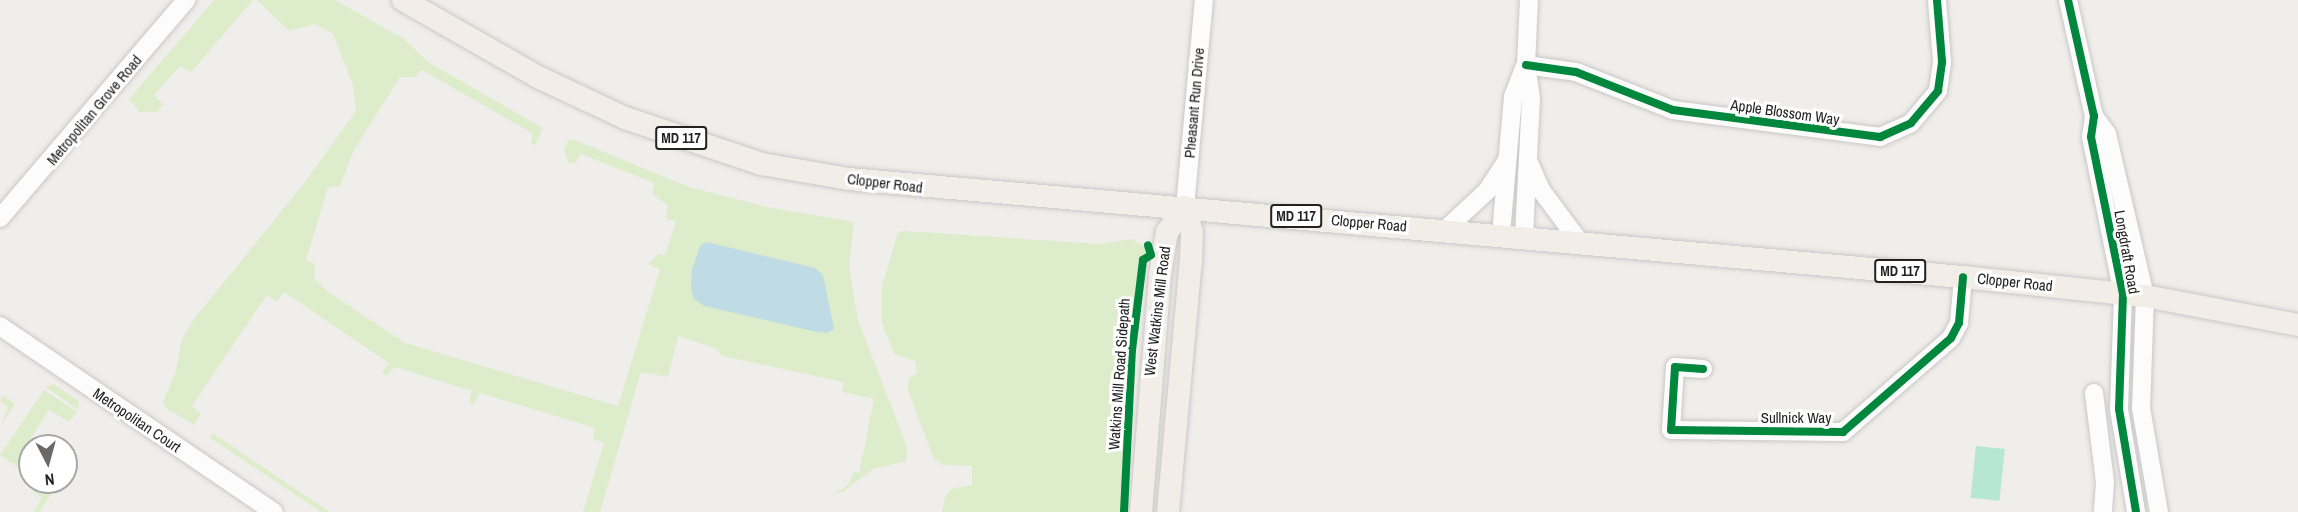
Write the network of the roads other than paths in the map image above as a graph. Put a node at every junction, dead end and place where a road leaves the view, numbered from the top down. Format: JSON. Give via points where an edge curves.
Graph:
{"nodes":[{"id":1,"x":186,"y":0,"type":"edge"},
{"id":2,"x":403,"y":0,"type":"edge"},
{"id":3,"x":1204,"y":0,"type":"edge"},
{"id":4,"x":1529,"y":0,"type":"edge"},
{"id":5,"x":1937,"y":0,"type":"edge"},
{"id":6,"x":2068,"y":0,"type":"edge"},
{"id":7,"x":1526,"y":65,"type":"junction"},
{"id":8,"x":1528,"y":159,"type":"junction"},
{"id":9,"x":1507,"y":160,"type":"junction"},
{"id":10,"x":1185,"y":207,"type":"junction"},
{"id":11,"x":0,"y":218,"type":"edge"},
{"id":12,"x":1446,"y":229,"type":"junction"},
{"id":13,"x":1501,"y":234,"type":"junction"},
{"id":14,"x":1524,"y":236,"type":"junction"},
{"id":15,"x":1580,"y":241,"type":"junction"},
{"id":16,"x":1963,"y":277,"type":"junction"},
{"id":17,"x":2134,"y":295,"type":"junction"},
{"id":18,"x":2298,"y":325,"type":"edge"},
{"id":19,"x":0,"y":326,"type":"edge"},
{"id":20,"x":1703,"y":369,"type":"dead end"},
{"id":21,"x":2094,"y":393,"type":"dead end"},
{"id":22,"x":274,"y":512,"type":"edge"},
{"id":23,"x":1141,"y":512,"type":"edge"},
{"id":24,"x":1168,"y":512,"type":"edge"},
{"id":25,"x":2103,"y":512,"type":"edge"},
{"id":26,"x":2136,"y":512,"type":"edge"},
{"id":27,"x":2159,"y":512,"type":"edge"}],
"edges":[{"from":1,"to":11,"type":"street","name":"Metropolitan Grove Road"},
{"from":2,"to":10,"type":"main road","name":"Clopper Road","number":"MD 117","via":[[577,98],[704,147],[762,164],[893,186]]},
{"from":3,"to":10,"type":"street","name":"Pheasant Run Drive"},
{"from":4,"to":7,"type":"street"},
{"from":5,"to":7,"type":"street","name":"Apple Blossom Way","via":[[1942,61],[1938,92],[1911,123],[1880,137],[1673,110],[1576,72]]},
{"from":6,"to":17,"type":"street","name":"Longdraft Road","via":[[2094,116],[2091,137]]},
{"from":7,"to":8,"type":"street","via":[[1531,99]]},
{"from":7,"to":9,"type":"street","via":[[1512,97]]},
{"from":8,"to":14,"type":"street"},
{"from":8,"to":15,"type":"street","via":[[1541,190]]},
{"from":9,"to":12,"type":"street","via":[[1487,191]]},
{"from":9,"to":13,"type":"street"},
{"from":10,"to":12,"type":"main road","name":"Clopper Road","number":"MD 117"},
{"from":10,"to":23,"type":"main road","name":"West Watkins Mill Road","via":[[1167,232],[1160,275]]},
{"from":10,"to":24,"type":"main road","name":"West Watkins Mill Road","via":[[1192,232],[1191,261]]},
{"from":12,"to":13,"type":"main road","name":"Clopper Road","number":"MD 117"},
{"from":13,"to":14,"type":"main road","name":"Clopper Road","number":"MD 117"},
{"from":14,"to":15,"type":"main road","name":"Clopper Road","number":"MD 117"},
{"from":15,"to":16,"type":"main road","name":"Clopper Road","number":"MD 117"},
{"from":16,"to":17,"type":"main road","name":"Clopper Road","number":"MD 117"},
{"from":16,"to":20,"type":"street","name":"Sullnick Way","via":[[1959,323],[1952,338],[1843,432],[1671,430],[1675,367]]},
{"from":17,"to":18,"type":"main road","name":"Clopper Road","number":"MD 117"},
{"from":17,"to":26,"type":"street","name":"Longdraft Road","via":[[2120,409]]},
{"from":17,"to":27,"type":"street","name":"Longdraft Road","via":[[2141,408]]},
{"from":19,"to":22,"type":"street","name":"Metropolitan Court"},
{"from":21,"to":25,"type":"street","via":[[2105,482]]}]}
